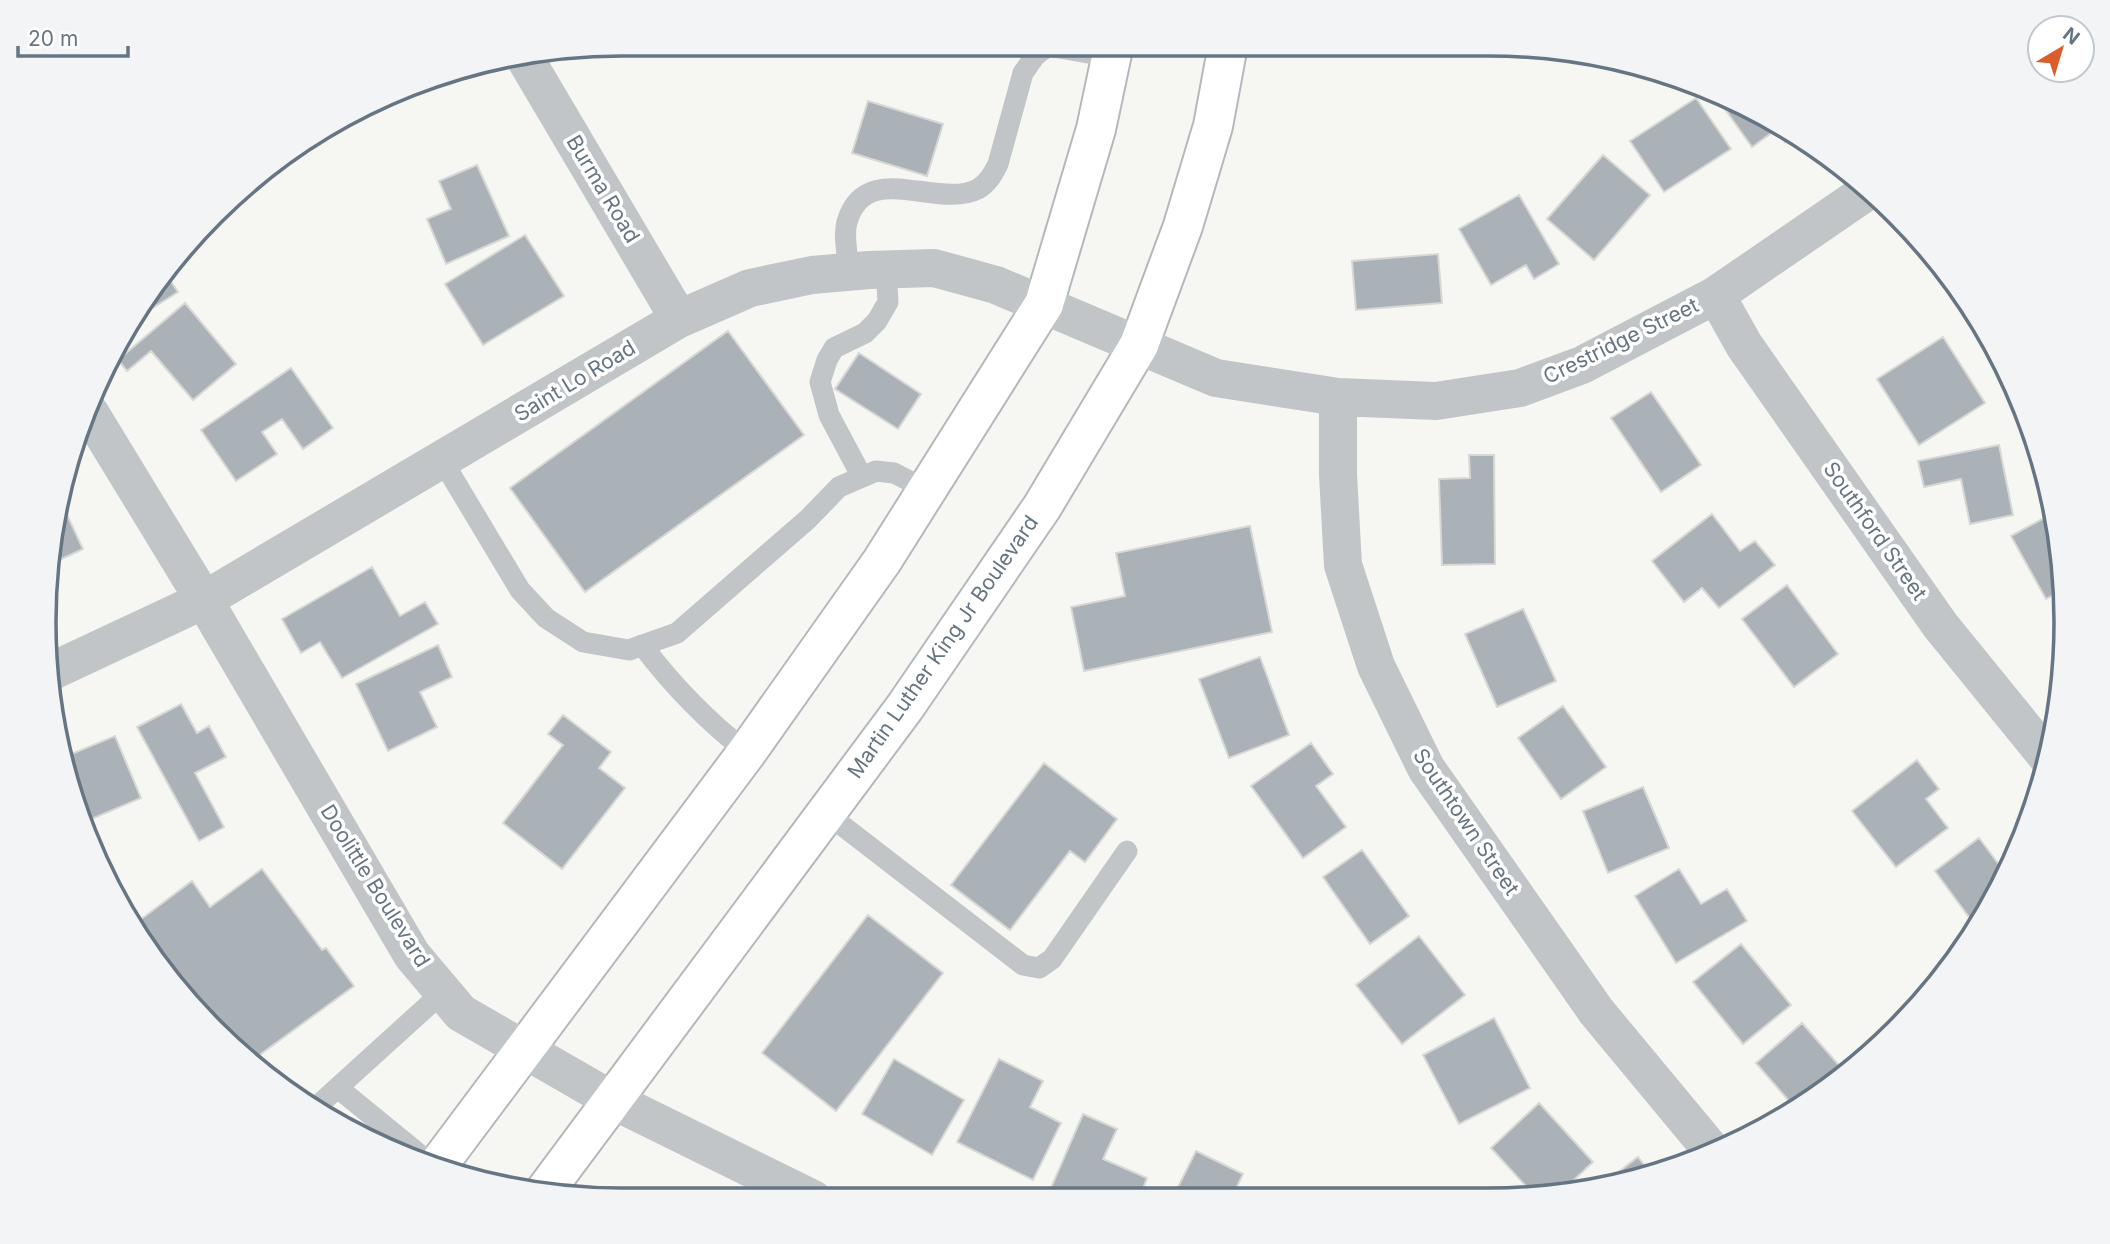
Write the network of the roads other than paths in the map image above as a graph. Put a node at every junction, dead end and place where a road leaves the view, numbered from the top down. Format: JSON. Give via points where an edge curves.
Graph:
{"nodes":[{"id":1,"x":1035,"y":56,"type":"edge"},
{"id":2,"x":1112,"y":56,"type":"edge"},
{"id":3,"x":1226,"y":56,"type":"edge"},
{"id":4,"x":529,"y":64,"type":"edge"},
{"id":5,"x":1861,"y":196,"type":"edge"},
{"id":6,"x":868,"y":270,"type":"junction"},
{"id":7,"x":1716,"y":295,"type":"junction"},
{"id":8,"x":1044,"y":304,"type":"junction"},
{"id":9,"x":679,"y":319,"type":"junction"},
{"id":10,"x":1139,"y":345,"type":"junction"},
{"id":11,"x":1338,"y":397,"type":"junction"},
{"id":12,"x":94,"y":419,"type":"edge"},
{"id":13,"x":442,"y":460,"type":"junction"},
{"id":14,"x":862,"y":477,"type":"junction"},
{"id":15,"x":927,"y":490,"type":"junction"},
{"id":16,"x":204,"y":600,"type":"junction"},
{"id":17,"x":642,"y":645,"type":"junction"},
{"id":18,"x":58,"y":668,"type":"edge"},
{"id":19,"x":2040,"y":748,"type":"edge"},
{"id":20,"x":747,"y":752,"type":"junction"},
{"id":21,"x":826,"y":813,"type":"junction"},
{"id":22,"x":1127,"y":851,"type":"dead end"},
{"id":23,"x":443,"y":992,"type":"junction"},
{"id":24,"x":524,"y":1048,"type":"junction"},
{"id":25,"x":338,"y":1088,"type":"junction"},
{"id":26,"x":612,"y":1100,"type":"junction"},
{"id":27,"x":322,"y":1102,"type":"edge"},
{"id":28,"x":1707,"y":1144,"type":"edge"},
{"id":29,"x":409,"y":1146,"type":"edge"},
{"id":30,"x":442,"y":1159,"type":"edge"},
{"id":31,"x":551,"y":1183,"type":"edge"},
{"id":32,"x":791,"y":1188,"type":"edge"}],
"edges":[{"from":1,"to":6,"type":"lane","via":[[1023,74],[998,164],[979,188],[965,194],[879,189],[864,195],[846,224]]},
{"from":2,"to":8,"type":"main road","via":[[1096,129]]},
{"from":3,"to":10,"type":"main road","name":"Martin Luther King Jr Boulevard","via":[[1213,126],[1183,226]]},
{"from":4,"to":9,"type":"street","name":"Burma Road"},
{"from":5,"to":7,"type":"street","name":"Crestridge Street"},
{"from":6,"to":8,"type":"street","name":"Saint Lo Road","via":[[934,268]]},
{"from":6,"to":9,"type":"street","name":"Saint Lo Road","via":[[812,275],[750,288]]},
{"from":6,"to":14,"type":"lane","via":[[888,302],[865,333],[834,348],[820,382],[829,415]]},
{"from":7,"to":11,"type":"street","name":"Crestridge Street","via":[[1582,365],[1520,388],[1436,401]]},
{"from":7,"to":19,"type":"street","name":"Southford Street","via":[[1744,345],[1940,625]]},
{"from":8,"to":10,"type":"street","name":"Saint Lo Road"},
{"from":8,"to":15,"type":"main road"},
{"from":9,"to":13,"type":"street","name":"Saint Lo Road"},
{"from":10,"to":11,"type":"street","name":"Crestridge Street","via":[[1216,378]]},
{"from":10,"to":21,"type":"main road","name":"Martin Luther King Jr Boulevard","via":[[1042,507]]},
{"from":11,"to":28,"type":"street","name":"Southtown Street","via":[[1343,565],[1376,666],[1426,768],[1596,1011]]},
{"from":12,"to":16,"type":"street","name":"Doolittle Boulevard"},
{"from":13,"to":16,"type":"street","name":"Saint Lo Road"},
{"from":13,"to":17,"type":"lane","via":[[520,590],[546,618],[583,642],[629,650]]},
{"from":14,"to":15,"type":"lane","via":[[876,471],[894,473]]},
{"from":14,"to":17,"type":"lane","via":[[839,487],[677,634]]},
{"from":15,"to":20,"type":"main road"},
{"from":16,"to":18,"type":"street","name":"Saint Lo Road"},
{"from":16,"to":23,"type":"street","name":"Doolittle Boulevard","via":[[412,955]]},
{"from":17,"to":20,"type":"lane","via":[[717,729]]},
{"from":20,"to":24,"type":"main road"},
{"from":21,"to":22,"type":"lane","via":[[1023,965],[1039,968],[1052,959]]},
{"from":21,"to":26,"type":"main road","name":"Martin Luther King Jr Boulevard"},
{"from":23,"to":24,"type":"street","name":"Doolittle Boulevard","via":[[461,1013]]},
{"from":23,"to":25,"type":"lane"},
{"from":24,"to":26,"type":"street","name":"Doolittle Boulevard"},
{"from":24,"to":30,"type":"main road"},
{"from":25,"to":27,"type":"lane"},
{"from":25,"to":29,"type":"lane"},
{"from":26,"to":31,"type":"main road","name":"Martin Luther King Jr Boulevard"},
{"from":26,"to":32,"type":"street","name":"Doolittle Boulevard"}]}
